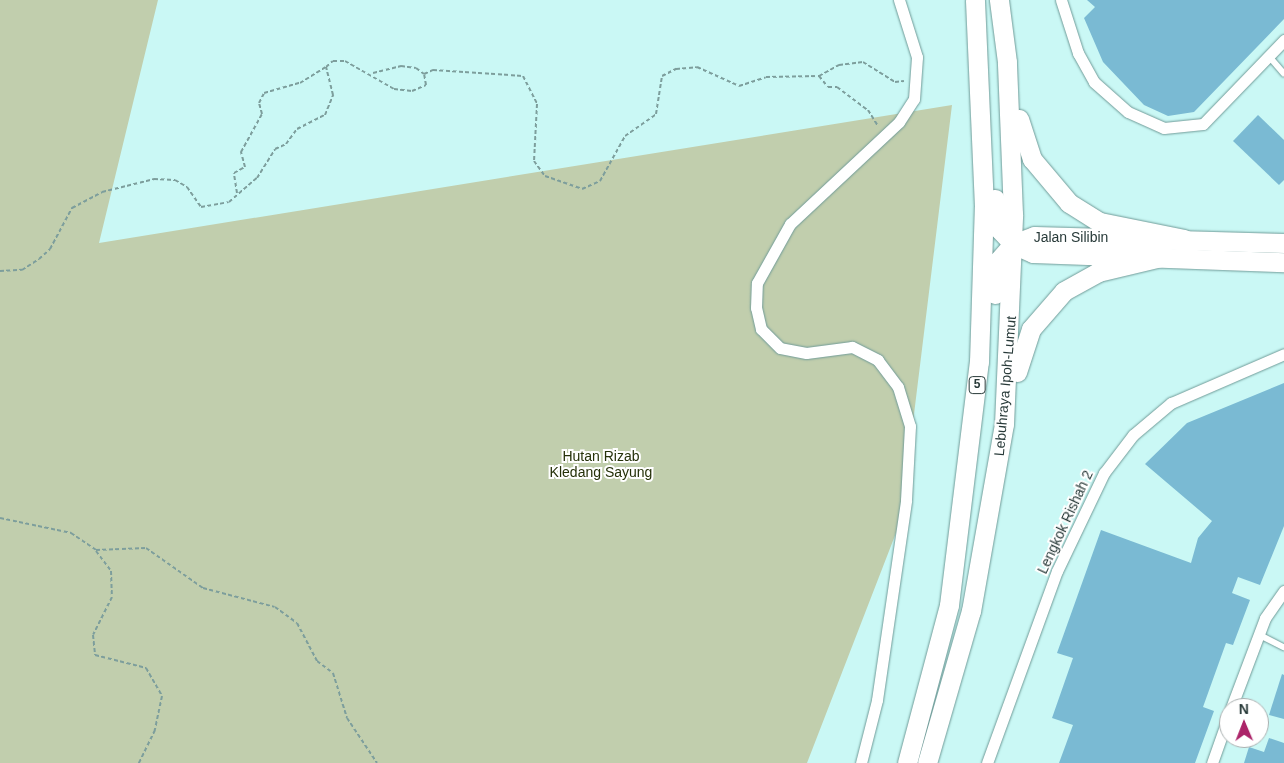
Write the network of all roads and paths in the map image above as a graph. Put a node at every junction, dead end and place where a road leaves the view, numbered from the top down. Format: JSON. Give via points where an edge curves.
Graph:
{"nodes":[{"id":1,"x":899,"y":0,"type":"edge"},
{"id":2,"x":999,"y":0,"type":"edge"},
{"id":3,"x":1061,"y":0,"type":"edge"},
{"id":4,"x":976,"y":6,"type":"edge"},
{"id":5,"x":1284,"y":40,"type":"edge"},
{"id":6,"x":1269,"y":56,"type":"junction"},
{"id":7,"x":1007,"y":62,"type":"junction"},
{"id":8,"x":326,"y":67,"type":"junction"},
{"id":9,"x":1284,"y":72,"type":"edge"},
{"id":10,"x":373,"y":73,"type":"junction"},
{"id":11,"x":424,"y":74,"type":"junction"},
{"id":12,"x":818,"y":76,"type":"junction"},
{"id":13,"x":919,"y":79,"type":"junction"},
{"id":14,"x":884,"y":137,"type":"junction"},
{"id":15,"x":237,"y":193,"type":"junction"},
{"id":16,"x":1184,"y":239,"type":"junction"},
{"id":17,"x":1284,"y":243,"type":"edge"},
{"id":18,"x":1014,"y":244,"type":"junction"},
{"id":19,"x":1165,"y":256,"type":"junction"},
{"id":20,"x":1284,"y":262,"type":"edge"},
{"id":21,"x":0,"y":271,"type":"edge"},
{"id":22,"x":1284,"y":354,"type":"edge"},
{"id":23,"x":1000,"y":452,"type":"junction"},
{"id":24,"x":0,"y":518,"type":"edge"},
{"id":25,"x":96,"y":550,"type":"junction"},
{"id":26,"x":1284,"y":591,"type":"edge"},
{"id":27,"x":949,"y":605,"type":"junction"},
{"id":28,"x":1258,"y":634,"type":"junction"},
{"id":29,"x":1284,"y":647,"type":"edge"},
{"id":30,"x":1235,"y":698,"type":"edge"},
{"id":31,"x":1219,"y":743,"type":"edge"},
{"id":32,"x":139,"y":763,"type":"edge"},
{"id":33,"x":377,"y":763,"type":"edge"},
{"id":34,"x":860,"y":763,"type":"edge"},
{"id":35,"x":907,"y":763,"type":"edge"},
{"id":36,"x":927,"y":763,"type":"edge"},
{"id":37,"x":987,"y":763,"type":"edge"},
{"id":38,"x":1212,"y":763,"type":"edge"}],
"edges":[{"from":1,"to":13,"type":"street","via":[[917,57]]},
{"from":2,"to":7,"type":"main road","name":"Lebuhraya Ipoh-Lumut","number":"5"},
{"from":3,"to":6,"type":"street","via":[[1086,69],[1110,98],[1148,123],[1179,129],[1203,124]]},
{"from":4,"to":18,"type":"main road","via":[[989,81],[996,214],[1000,230]]},
{"from":4,"to":27,"type":"main road","name":"Lebuhraya Ipoh-Lumut","number":"5","via":[[983,142],[982,319]]},
{"from":5,"to":6,"type":"street"},
{"from":6,"to":9,"type":"lane"},
{"from":7,"to":16,"type":"main road","via":[[1025,143],[1055,191],[1100,222]]},
{"from":7,"to":18,"type":"main road","name":"Lebuhraya Ipoh-Lumut","number":"5"},
{"from":8,"to":10,"type":"path","via":[[345,60]]},
{"from":8,"to":15,"type":"path","via":[[332,106],[275,149],[257,178]]},
{"from":8,"to":15,"type":"path","via":[[300,83],[264,93],[259,103],[262,114],[241,152],[245,167],[234,174]]},
{"from":10,"to":11,"type":"path","via":[[401,66],[416,68]]},
{"from":10,"to":11,"type":"path","via":[[394,89],[412,90],[426,84]]},
{"from":11,"to":12,"type":"path","via":[[467,69],[522,76],[537,104],[534,161],[545,176],[582,188],[600,181],[624,136],[656,114],[662,76],[697,67],[719,81],[739,86],[766,77]]},
{"from":12,"to":13,"type":"path","via":[[839,65],[863,62],[895,82]]},
{"from":12,"to":14,"type":"path","via":[[828,87],[837,87],[868,110]]},
{"from":13,"to":14,"type":"street","via":[[914,99]]},
{"from":14,"to":34,"type":"street","via":[[790,224],[757,283],[756,308],[761,330],[780,348],[806,353],[852,347],[878,360],[898,387],[910,426],[906,500],[877,700]]},
{"from":15,"to":21,"type":"path","via":[[222,205],[201,208],[187,186],[175,180],[154,179],[102,192],[72,208],[50,249],[39,259],[22,270]]},
{"from":16,"to":17,"type":"main road","name":"Jalan Silibin"},
{"from":16,"to":18,"type":"main road","name":"Jalan Silibin","via":[[1034,236]]},
{"from":18,"to":19,"type":"main road","name":"Jalan Silibin","via":[[1033,253]]},
{"from":18,"to":23,"type":"main road","name":"Lebuhraya Ipoh-Lumut","number":"5"},
{"from":18,"to":27,"type":"main road","via":[[998,262],[980,460]]},
{"from":19,"to":20,"type":"main road","name":"Jalan Silibin"},
{"from":19,"to":23,"type":"main road","via":[[1098,272],[1049,304],[1024,344]]},
{"from":22,"to":37,"type":"street","name":"Lengkok Rishah 2","via":[[1171,403],[1133,435],[1109,466],[1057,571]]},
{"from":23,"to":36,"type":"main road","name":"Lebuhraya Ipoh-Lumut","number":"5","via":[[970,611]]},
{"from":24,"to":25,"type":"path","via":[[71,533]]},
{"from":25,"to":32,"type":"path","via":[[111,571],[112,597],[93,635],[95,655],[146,668],[162,696],[154,730]]},
{"from":25,"to":33,"type":"path","via":[[146,548],[203,588],[260,600],[297,623],[317,660],[333,673],[347,718]]},
{"from":26,"to":28,"type":"street"},
{"from":27,"to":35,"type":"main road","name":"Lebuhraya Ipoh-Lumut","number":"5"},
{"from":28,"to":29,"type":"lane"},
{"from":28,"to":30,"type":"street"},
{"from":31,"to":38,"type":"street"}]}
